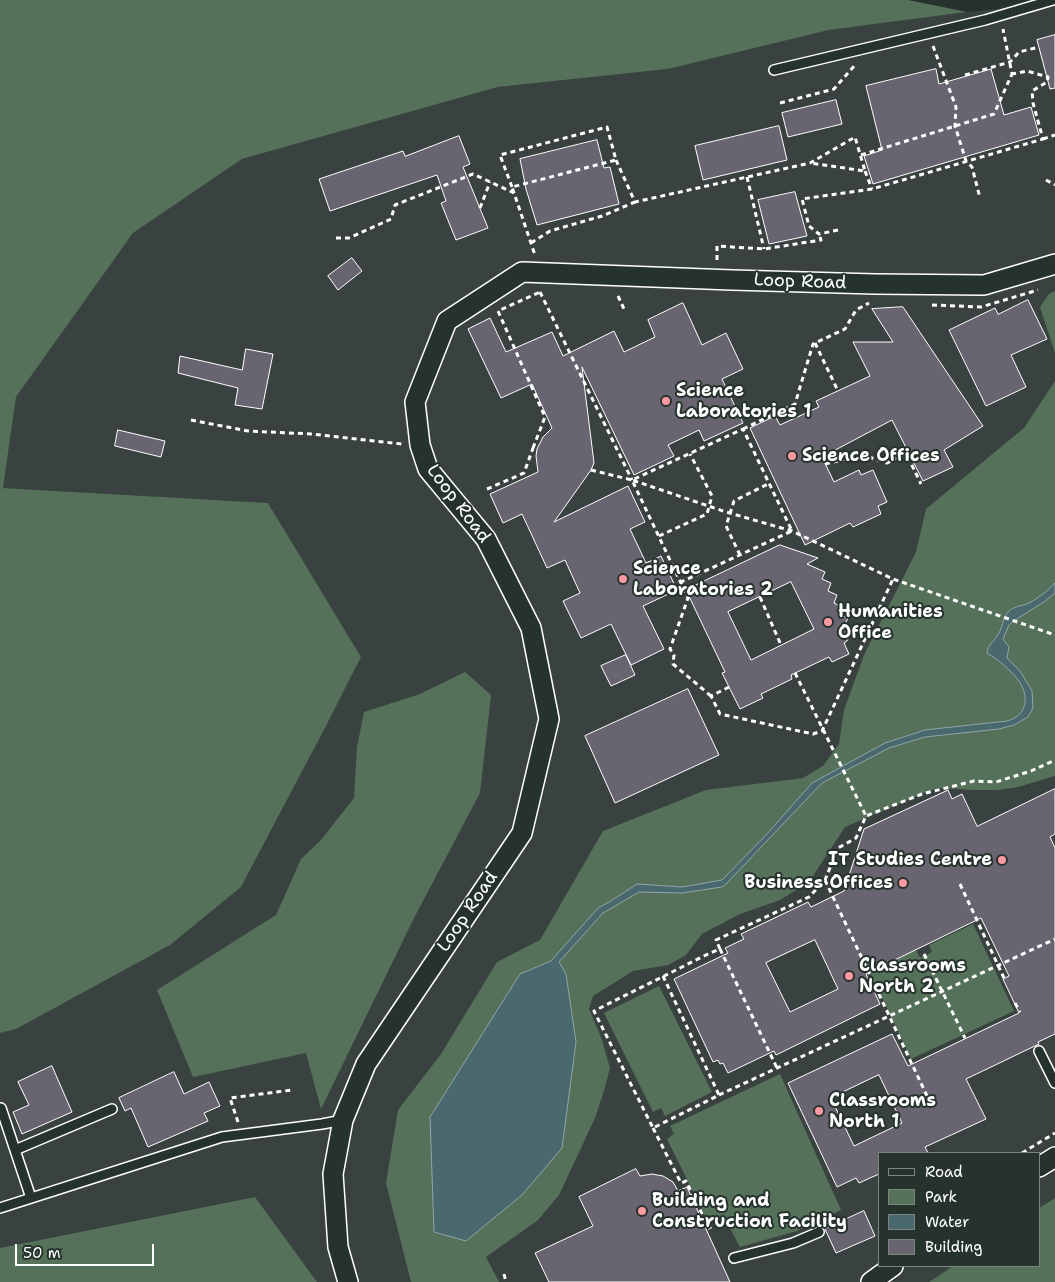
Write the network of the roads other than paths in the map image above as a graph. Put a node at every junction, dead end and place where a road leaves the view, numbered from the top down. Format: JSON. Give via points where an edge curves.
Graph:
{"nodes":[{"id":1,"x":1053,"y":0,"type":"edge"},
{"id":2,"x":774,"y":70,"type":"dead end"},
{"id":3,"x":1055,"y":264,"type":"edge"},
{"id":4,"x":1039,"y":1051,"type":"dead end"},
{"id":5,"x":1055,"y":1083,"type":"edge"},
{"id":6,"x":1,"y":1108,"type":"edge"},
{"id":7,"x":112,"y":1108,"type":"dead end"},
{"id":8,"x":343,"y":1120,"type":"junction"},
{"id":9,"x":15,"y":1150,"type":"junction"},
{"id":10,"x":1055,"y":1158,"type":"edge"},
{"id":11,"x":1040,"y":1166,"type":"edge"},
{"id":12,"x":31,"y":1198,"type":"junction"},
{"id":13,"x":0,"y":1208,"type":"edge"},
{"id":14,"x":820,"y":1232,"type":"dead end"},
{"id":15,"x":734,"y":1258,"type":"dead end"},
{"id":16,"x":891,"y":1267,"type":"edge"},
{"id":17,"x":348,"y":1282,"type":"edge"},
{"id":18,"x":870,"y":1282,"type":"edge"}],
"edges":[{"from":1,"to":2,"type":"lane","via":[[1000,16]]},
{"from":3,"to":8,"type":"street","name":"Loop Road","via":[[984,285],[522,272],[448,321],[414,402],[420,445],[428,469],[486,539],[531,628],[549,719],[522,833],[366,1064]]},
{"from":4,"to":5,"type":"lane"},
{"from":6,"to":9,"type":"lane"},
{"from":7,"to":9,"type":"lane"},
{"from":8,"to":12,"type":"lane","via":[[222,1137]]},
{"from":8,"to":17,"type":"street","name":"Loop Road","via":[[333,1174],[338,1247]]},
{"from":9,"to":12,"type":"lane"},
{"from":10,"to":11,"type":"street"},
{"from":12,"to":13,"type":"lane"},
{"from":14,"to":15,"type":"lane","via":[[793,1243]]},
{"from":16,"to":18,"type":"street"}]}
